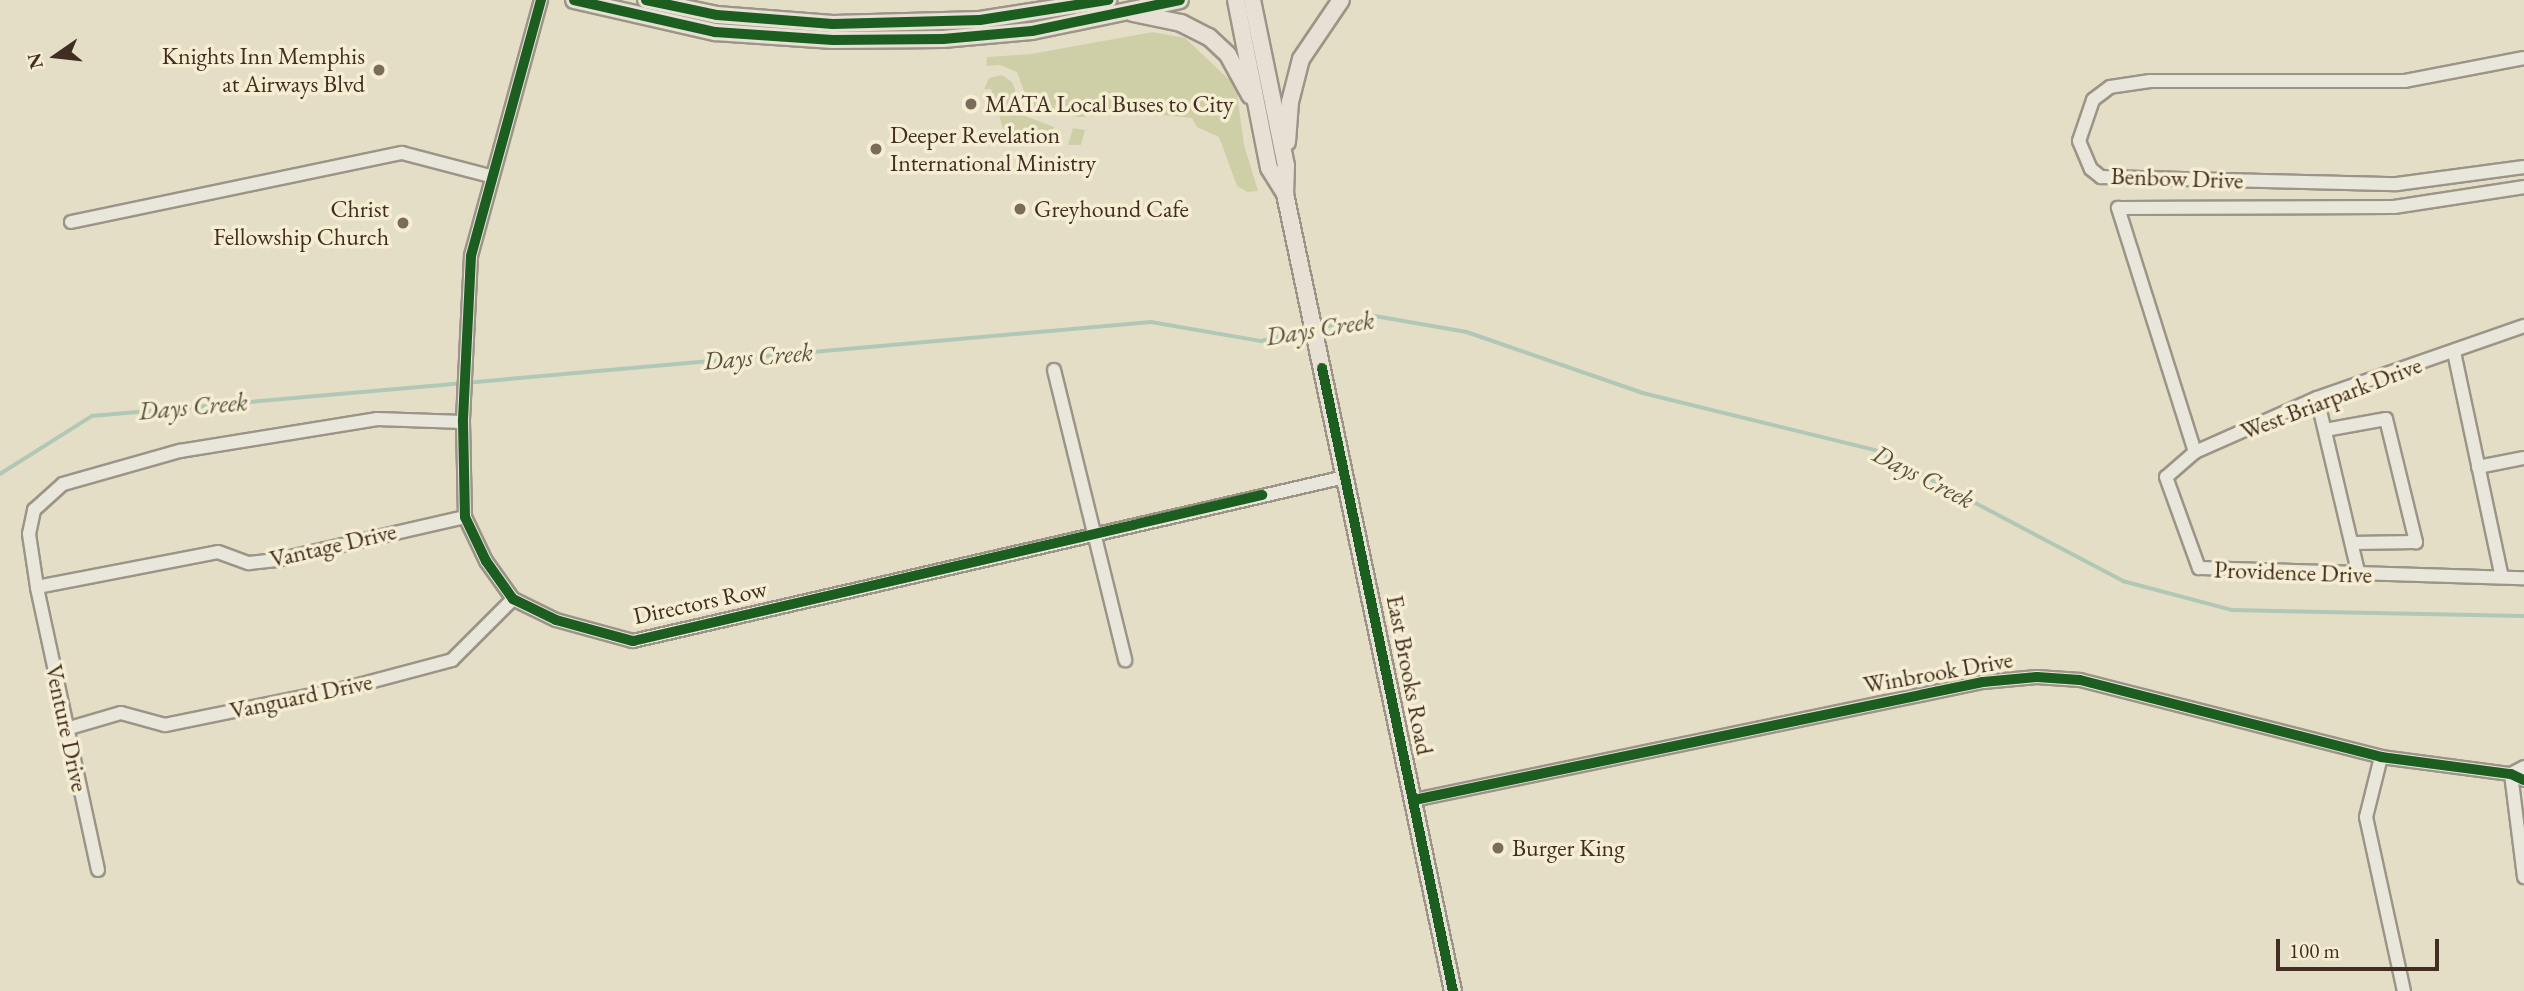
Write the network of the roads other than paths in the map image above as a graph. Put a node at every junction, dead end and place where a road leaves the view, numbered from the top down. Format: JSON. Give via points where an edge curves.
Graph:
{"nodes":[{"id":1,"x":541,"y":0,"type":"edge"},
{"id":2,"x":574,"y":0,"type":"edge"},
{"id":3,"x":646,"y":0,"type":"edge"},
{"id":4,"x":1108,"y":0,"type":"edge"},
{"id":5,"x":1180,"y":0,"type":"edge"},
{"id":6,"x":1236,"y":0,"type":"edge"},
{"id":7,"x":1252,"y":0,"type":"edge"},
{"id":8,"x":1341,"y":0,"type":"edge"},
{"id":9,"x":1127,"y":12,"type":"junction"},
{"id":10,"x":1060,"y":18,"type":"junction"},
{"id":11,"x":2524,"y":58,"type":"edge"},
{"id":12,"x":1256,"y":106,"type":"junction"},
{"id":13,"x":1286,"y":166,"type":"junction"},
{"id":14,"x":2524,"y":167,"type":"edge"},
{"id":15,"x":490,"y":176,"type":"junction"},
{"id":16,"x":2524,"y":187,"type":"edge"},
{"id":17,"x":1285,"y":194,"type":"junction"},
{"id":18,"x":71,"y":222,"type":"dead end"},
{"id":19,"x":2524,"y":326,"type":"edge"},
{"id":20,"x":2454,"y":352,"type":"junction"},
{"id":21,"x":1054,"y":370,"type":"dead end"},
{"id":22,"x":2317,"y":398,"type":"junction"},
{"id":23,"x":463,"y":422,"type":"junction"},
{"id":24,"x":2325,"y":430,"type":"junction"},
{"id":25,"x":2196,"y":452,"type":"junction"},
{"id":26,"x":2524,"y":458,"type":"edge"},
{"id":27,"x":2478,"y":467,"type":"junction"},
{"id":28,"x":1345,"y":477,"type":"junction"},
{"id":29,"x":465,"y":517,"type":"junction"},
{"id":30,"x":1097,"y":532,"type":"junction"},
{"id":31,"x":2351,"y":543,"type":"junction"},
{"id":32,"x":2359,"y":575,"type":"junction"},
{"id":33,"x":2502,"y":577,"type":"junction"},
{"id":34,"x":2524,"y":578,"type":"edge"},
{"id":35,"x":37,"y":587,"type":"junction"},
{"id":36,"x":513,"y":599,"type":"junction"},
{"id":37,"x":1125,"y":660,"type":"dead end"},
{"id":38,"x":66,"y":729,"type":"junction"},
{"id":39,"x":2381,"y":757,"type":"junction"},
{"id":40,"x":2524,"y":768,"type":"edge"},
{"id":41,"x":2511,"y":774,"type":"junction"},
{"id":42,"x":2524,"y":780,"type":"edge"},
{"id":43,"x":1414,"y":800,"type":"junction"},
{"id":44,"x":98,"y":870,"type":"dead end"},
{"id":45,"x":2524,"y":877,"type":"edge"},
{"id":46,"x":1453,"y":991,"type":"edge"},
{"id":47,"x":2403,"y":991,"type":"edge"}],
"edges":[{"from":1,"to":15,"type":"street","name":"Directors Row"},
{"from":2,"to":10,"type":"main road","via":[[715,32],[833,40],[943,39]]},
{"from":3,"to":10,"type":"main road","via":[[717,15],[833,24]]},
{"from":4,"to":10,"type":"main road"},
{"from":5,"to":9,"type":"main road"},
{"from":6,"to":12,"type":"main road","name":"East Brooks Road"},
{"from":7,"to":13,"type":"main road","name":"East Brooks Road"},
{"from":8,"to":13,"type":"main road","via":[[1301,59],[1290,102]]},
{"from":9,"to":10,"type":"main road"},
{"from":9,"to":12,"type":"main road","via":[[1181,23],[1209,37],[1236,65]]},
{"from":11,"to":14,"type":"street","name":"Benbow Drive","via":[[2405,81],[2150,81],[2110,87],[2093,100],[2079,141],[2091,169],[2101,177],[2397,184]]},
{"from":12,"to":17,"type":"main road","name":"East Brooks Road","via":[[1269,168]]},
{"from":13,"to":17,"type":"main road","name":"East Brooks Road"},
{"from":15,"to":18,"type":"street","via":[[402,153]]},
{"from":15,"to":23,"type":"street","name":"Directors Row","via":[[471,256]]},
{"from":16,"to":25,"type":"street","via":[[2394,207],[2118,208]]},
{"from":17,"to":28,"type":"main road","name":"East Brooks Road"},
{"from":19,"to":20,"type":"street","name":"West Briarpark Drive"},
{"from":20,"to":22,"type":"street","name":"West Briarpark Drive"},
{"from":20,"to":27,"type":"street"},
{"from":21,"to":30,"type":"street"},
{"from":22,"to":24,"type":"street"},
{"from":22,"to":25,"type":"street","name":"West Briarpark Drive"},
{"from":23,"to":29,"type":"street","name":"Directors Row"},
{"from":23,"to":35,"type":"street","name":"Venture Drive","via":[[377,419],[180,451],[62,484],[34,510],[29,534]]},
{"from":24,"to":31,"type":"street"},
{"from":24,"to":31,"type":"street","via":[[2386,419],[2416,542]]},
{"from":25,"to":32,"type":"street","name":"Providence Drive","via":[[2166,477],[2199,568]]},
{"from":26,"to":27,"type":"street"},
{"from":27,"to":33,"type":"street"},
{"from":28,"to":30,"type":"street","name":"Directors Row"},
{"from":28,"to":43,"type":"main road","name":"East Brooks Road"},
{"from":29,"to":35,"type":"street","name":"Vantage Drive","via":[[277,560],[249,563],[218,552]]},
{"from":29,"to":36,"type":"street","name":"Directors Row","via":[[486,561]]},
{"from":30,"to":36,"type":"street","name":"Directors Row","via":[[633,641],[556,620]]},
{"from":30,"to":37,"type":"street"},
{"from":31,"to":32,"type":"street"},
{"from":32,"to":33,"type":"street","name":"Providence Drive"},
{"from":33,"to":34,"type":"street","name":"Providence Drive"},
{"from":35,"to":38,"type":"street","name":"Venture Drive"},
{"from":36,"to":38,"type":"street","name":"Vanguard Drive","via":[[452,660],[347,688],[165,725],[121,713]]},
{"from":38,"to":44,"type":"street","name":"Venture Drive"},
{"from":39,"to":41,"type":"street","name":"Winbrook Drive"},
{"from":39,"to":43,"type":"street","name":"Winbrook Drive","via":[[2080,680],[2037,677],[1983,682]]},
{"from":39,"to":47,"type":"street","via":[[2366,817]]},
{"from":40,"to":41,"type":"street"},
{"from":41,"to":42,"type":"street","name":"Winbrook Drive"},
{"from":41,"to":45,"type":"street"},
{"from":43,"to":46,"type":"main road","name":"East Brooks Road"}]}
